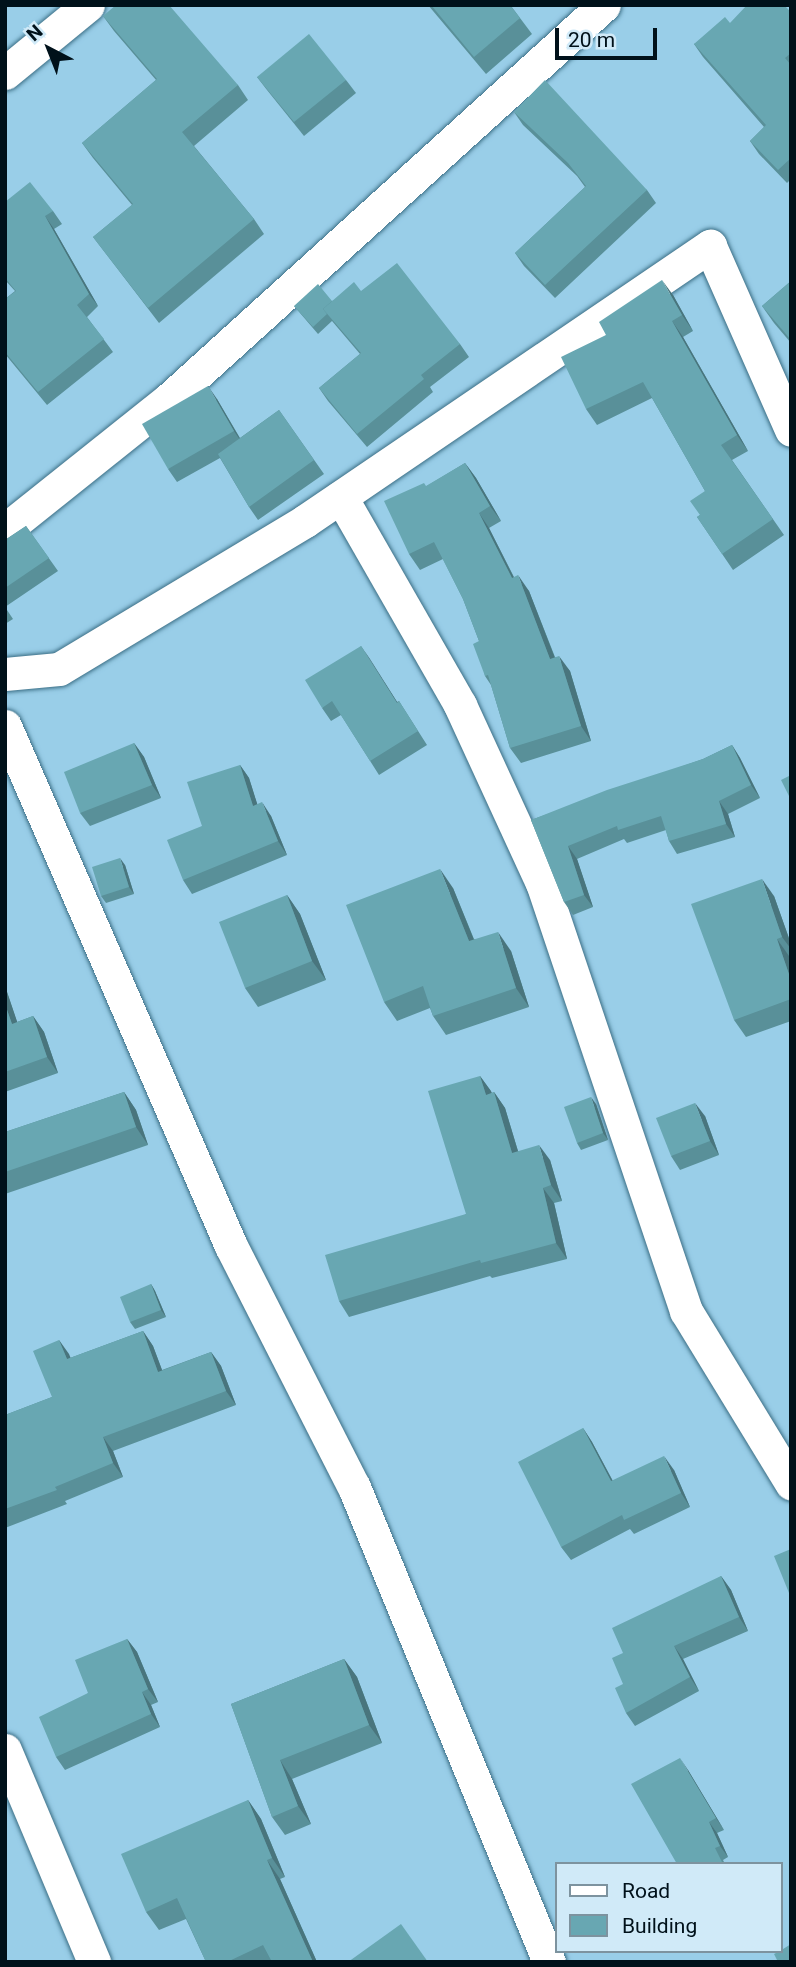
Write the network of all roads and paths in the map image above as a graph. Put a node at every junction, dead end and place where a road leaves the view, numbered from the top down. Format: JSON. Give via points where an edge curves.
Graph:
{"nodes":[{"id":1,"x":88,"y":5,"type":"edge"},
{"id":2,"x":604,"y":5,"type":"edge"},
{"id":3,"x":5,"y":73,"type":"edge"},
{"id":4,"x":791,"y":430,"type":"edge"},
{"id":5,"x":341,"y":497,"type":"junction"},
{"id":6,"x":5,"y":530,"type":"edge"},
{"id":7,"x":5,"y":674,"type":"edge"},
{"id":8,"x":5,"y":726,"type":"edge"},
{"id":9,"x":791,"y":1483,"type":"edge"},
{"id":10,"x":5,"y":1750,"type":"edge"},
{"id":11,"x":94,"y":1962,"type":"edge"},
{"id":12,"x":549,"y":1962,"type":"edge"}],
"edges":[{"from":1,"to":3,"type":"street"},
{"from":2,"to":6,"type":"street","via":[[168,400]]},
{"from":4,"to":5,"type":"street","via":[[710,246]]},
{"from":5,"to":7,"type":"street","via":[[59,669]]},
{"from":5,"to":9,"type":"street","via":[[460,705],[542,883],[686,1311]]},
{"from":8,"to":12,"type":"street","via":[[231,1246],[354,1487]]},
{"from":10,"to":11,"type":"street"}]}
